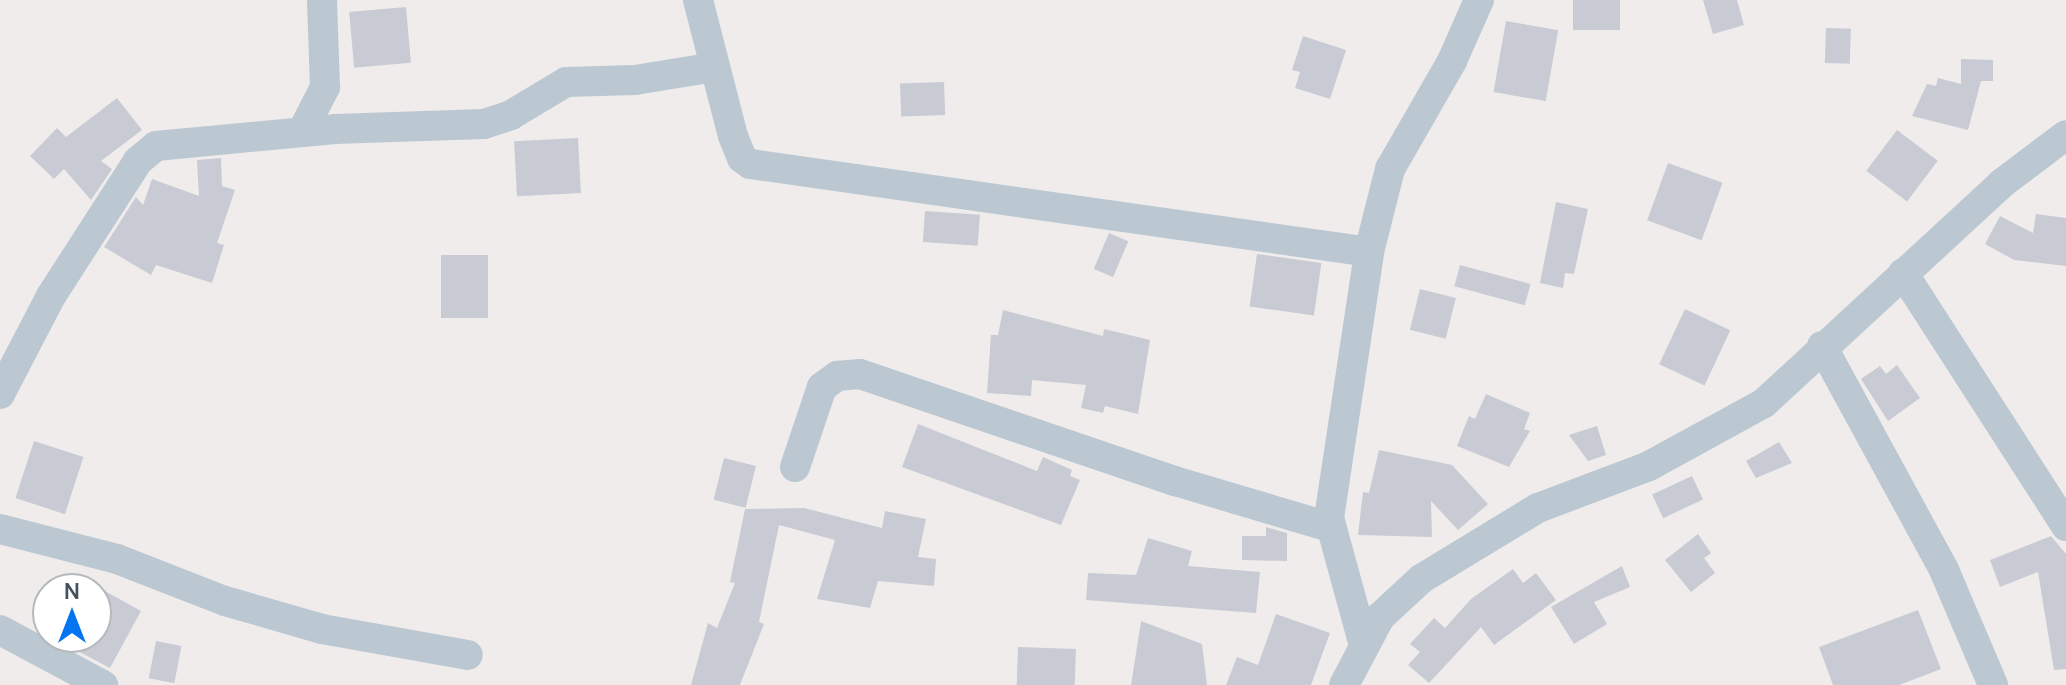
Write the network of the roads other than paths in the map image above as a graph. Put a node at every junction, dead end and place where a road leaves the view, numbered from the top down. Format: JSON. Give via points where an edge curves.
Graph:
{"nodes":[{"id":1,"x":322,"y":0,"type":"edge"},
{"id":2,"x":698,"y":0,"type":"edge"},
{"id":3,"x":1479,"y":0,"type":"edge"},
{"id":4,"x":715,"y":67,"type":"junction"},
{"id":5,"x":302,"y":132,"type":"junction"},
{"id":6,"x":2066,"y":135,"type":"edge"},
{"id":7,"x":1369,"y":252,"type":"junction"},
{"id":8,"x":1903,"y":273,"type":"junction"},
{"id":9,"x":1822,"y":346,"type":"junction"},
{"id":10,"x":0,"y":394,"type":"edge"},
{"id":11,"x":795,"y":467,"type":"dead end"},
{"id":12,"x":2066,"y":526,"type":"edge"},
{"id":13,"x":1329,"y":527,"type":"junction"},
{"id":14,"x":0,"y":529,"type":"edge"},
{"id":15,"x":0,"y":630,"type":"edge"},
{"id":16,"x":1363,"y":642,"type":"junction"},
{"id":17,"x":468,"y":655,"type":"dead end"},
{"id":18,"x":103,"y":685,"type":"edge"},
{"id":19,"x":1344,"y":685,"type":"edge"},
{"id":20,"x":1993,"y":685,"type":"edge"}],
"edges":[{"from":1,"to":5,"type":"street","via":[[325,87]]},
{"from":2,"to":4,"type":"street"},
{"from":3,"to":7,"type":"street","via":[[1452,61],[1390,169]]},
{"from":4,"to":5,"type":"street","via":[[635,80],[566,82],[500,121],[484,124]]},
{"from":4,"to":7,"type":"street","via":[[733,136],[750,164]]},
{"from":5,"to":10,"type":"street","via":[[187,139],[150,150],[51,296]]},
{"from":6,"to":8,"type":"street","via":[[2001,184]]},
{"from":7,"to":13,"type":"street"},
{"from":8,"to":9,"type":"street"},
{"from":8,"to":12,"type":"street"},
{"from":9,"to":16,"type":"street","via":[[1764,403],[1692,446],[1538,508],[1464,549],[1392,603]]},
{"from":9,"to":20,"type":"street","via":[[1944,570]]},
{"from":11,"to":13,"type":"street","via":[[822,387],[837,376],[860,374],[1175,481]]},
{"from":13,"to":16,"type":"street"},
{"from":14,"to":17,"type":"street","via":[[117,559],[225,601],[322,629]]},
{"from":15,"to":18,"type":"street"},
{"from":16,"to":19,"type":"street"}]}
